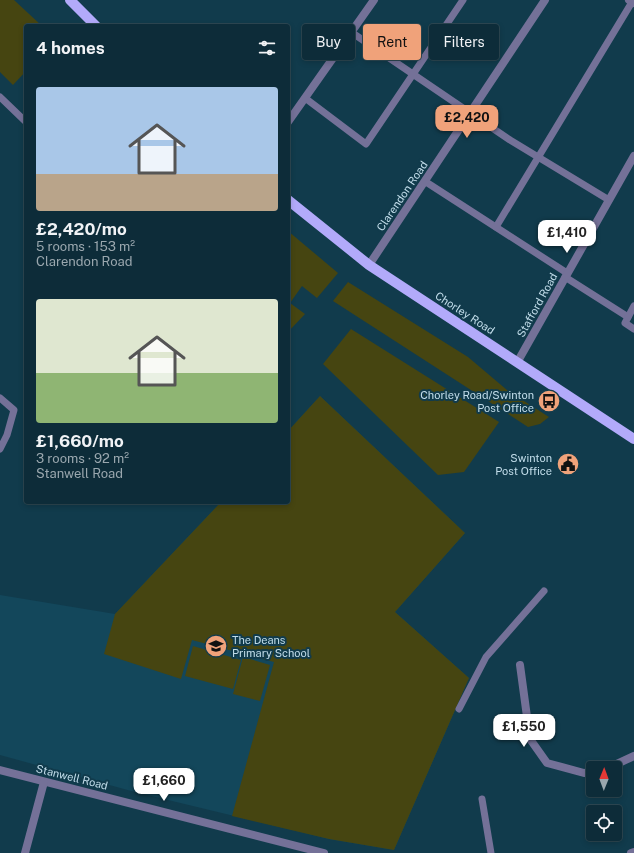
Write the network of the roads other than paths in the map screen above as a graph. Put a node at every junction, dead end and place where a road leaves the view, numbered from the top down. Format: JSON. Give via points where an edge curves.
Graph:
{"nodes":[{"id":1,"x":70,"y":0,"type":"edge"},
{"id":2,"x":374,"y":0,"type":"edge"},
{"id":3,"x":463,"y":0,"type":"edge"},
{"id":4,"x":545,"y":0,"type":"edge"},
{"id":5,"x":632,"y":1,"type":"edge"},
{"id":6,"x":94,"y":24,"type":"edge"},
{"id":7,"x":355,"y":26,"type":"edge"},
{"id":8,"x":355,"y":35,"type":"edge"},
{"id":9,"x":331,"y":60,"type":"edge"},
{"id":10,"x":414,"y":74,"type":"junction"},
{"id":11,"x":0,"y":97,"type":"edge"},
{"id":12,"x":305,"y":98,"type":"junction"},
{"id":13,"x":472,"y":113,"type":"junction"},
{"id":14,"x":290,"y":119,"type":"edge"},
{"id":15,"x":24,"y":120,"type":"edge"},
{"id":16,"x":634,"y":156,"type":"edge"},
{"id":17,"x":538,"y":158,"type":"junction"},
{"id":18,"x":426,"y":182,"type":"junction"},
{"id":19,"x":609,"y":200,"type":"junction"},
{"id":20,"x":290,"y":202,"type":"edge"},
{"id":21,"x":496,"y":227,"type":"junction"},
{"id":22,"x":369,"y":265,"type":"junction"},
{"id":23,"x":566,"y":275,"type":"junction"},
{"id":24,"x":634,"y":306,"type":"edge"},
{"id":25,"x":628,"y":317,"type":"junction"},
{"id":26,"x":634,"y":330,"type":"edge"},
{"id":27,"x":518,"y":361,"type":"junction"},
{"id":28,"x":0,"y":398,"type":"edge"},
{"id":29,"x":634,"y":439,"type":"edge"},
{"id":30,"x":0,"y":449,"type":"edge"},
{"id":31,"x":544,"y":592,"type":"dead end"},
{"id":32,"x":520,"y":665,"type":"dead end"},
{"id":33,"x":459,"y":709,"type":"dead end"},
{"id":34,"x":634,"y":756,"type":"edge"},
{"id":35,"x":622,"y":762,"type":"edge"},
{"id":36,"x":0,"y":770,"type":"edge"},
{"id":37,"x":586,"y":773,"type":"edge"},
{"id":38,"x":44,"y":782,"type":"junction"},
{"id":39,"x":482,"y":799,"type":"dead end"},
{"id":40,"x":634,"y":852,"type":"edge"},
{"id":41,"x":25,"y":853,"type":"edge"},
{"id":42,"x":324,"y":853,"type":"edge"},
{"id":43,"x":491,"y":853,"type":"edge"},
{"id":44,"x":631,"y":853,"type":"edge"}],
"edges":[{"from":1,"to":6,"type":"main road"},
{"from":2,"to":7,"type":"street"},
{"from":3,"to":10,"type":"lane"},
{"from":4,"to":13,"type":"street","name":"Clarendon Road"},
{"from":5,"to":17,"type":"lane"},
{"from":8,"to":10,"type":"lane"},
{"from":9,"to":12,"type":"street"},
{"from":10,"to":12,"type":"lane","via":[[366,144]]},
{"from":10,"to":13,"type":"lane"},
{"from":11,"to":15,"type":"lane"},
{"from":12,"to":14,"type":"street"},
{"from":13,"to":17,"type":"lane"},
{"from":13,"to":18,"type":"street","name":"Clarendon Road"},
{"from":16,"to":19,"type":"street","name":"Stafford Road"},
{"from":17,"to":19,"type":"lane"},
{"from":17,"to":21,"type":"lane"},
{"from":18,"to":21,"type":"lane"},
{"from":18,"to":22,"type":"street","name":"Clarendon Road"},
{"from":19,"to":23,"type":"street","name":"Stafford Road"},
{"from":20,"to":22,"type":"main road","name":"Chorley Road"},
{"from":21,"to":23,"type":"lane"},
{"from":22,"to":27,"type":"main road","name":"Chorley Road"},
{"from":23,"to":25,"type":"lane"},
{"from":23,"to":27,"type":"street","name":"Stafford Road"},
{"from":24,"to":25,"type":"lane"},
{"from":25,"to":26,"type":"lane","via":[[625,323]]},
{"from":27,"to":29,"type":"main road","name":"Chorley Road"},
{"from":28,"to":30,"type":"lane","via":[[14,410]]},
{"from":31,"to":33,"type":"lane","via":[[486,657]]},
{"from":32,"to":37,"type":"street","via":[[530,739],[547,763]]},
{"from":34,"to":35,"type":"street"},
{"from":36,"to":38,"type":"street","name":"Stanwell Road"},
{"from":38,"to":41,"type":"street"},
{"from":38,"to":42,"type":"street","name":"Stanwell Road"},
{"from":39,"to":43,"type":"lane"},
{"from":40,"to":44,"type":"street"}]}
